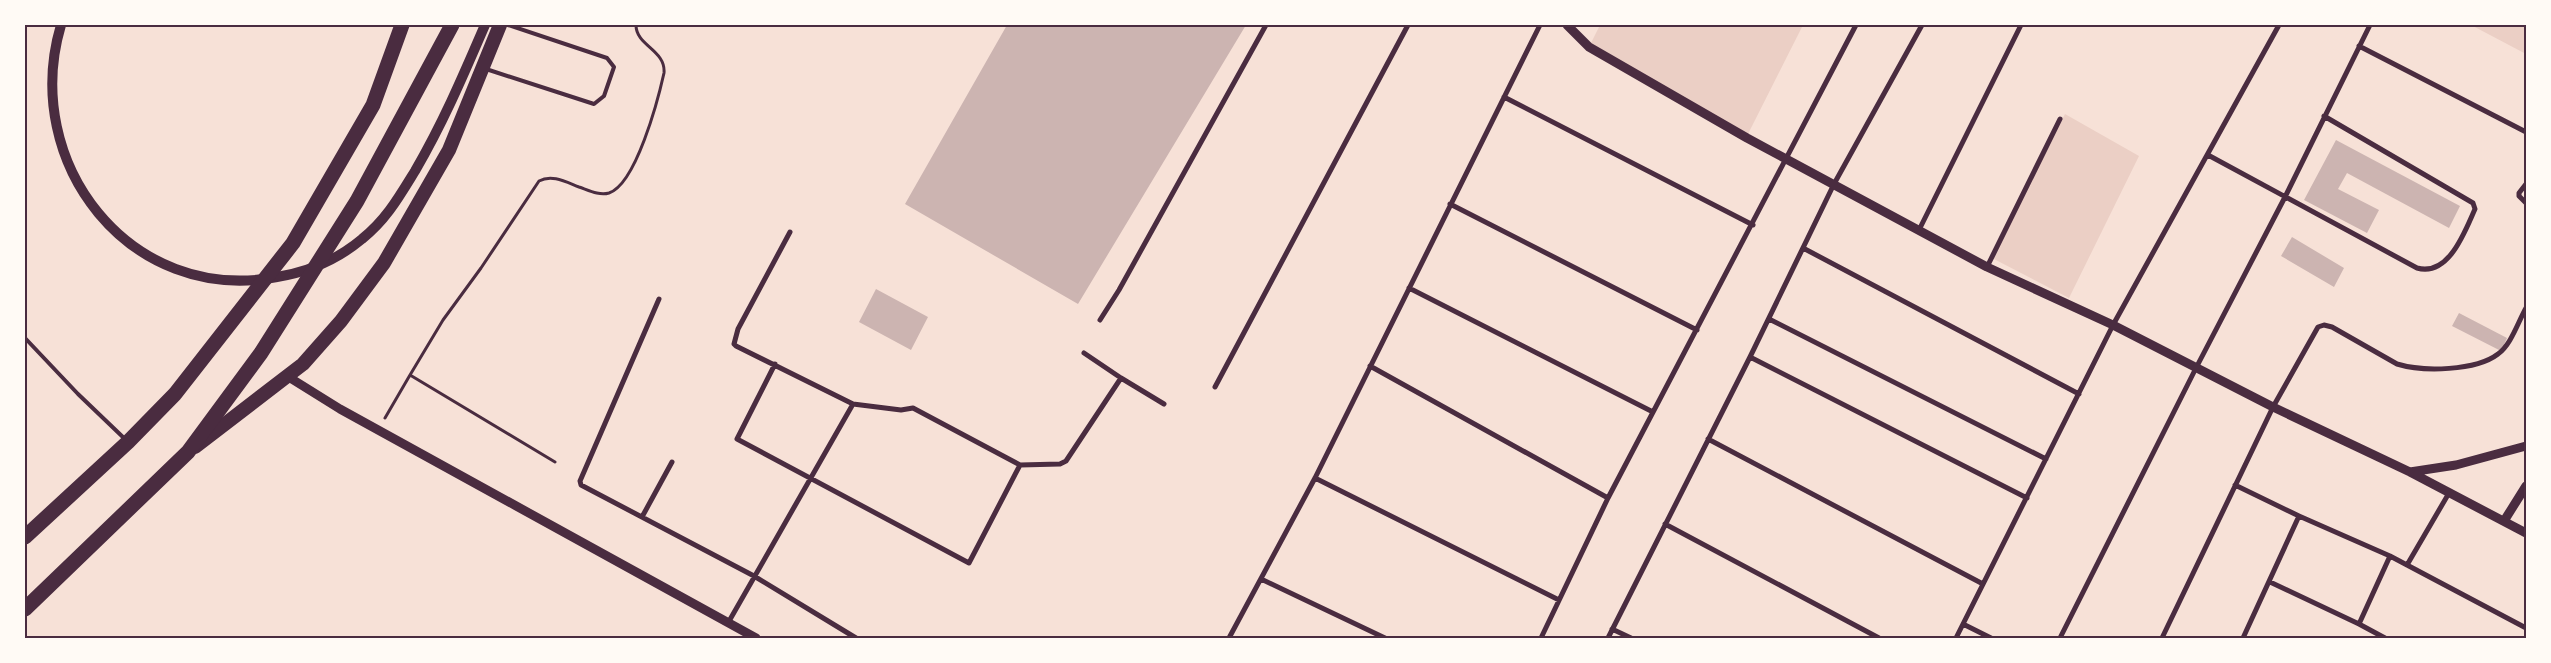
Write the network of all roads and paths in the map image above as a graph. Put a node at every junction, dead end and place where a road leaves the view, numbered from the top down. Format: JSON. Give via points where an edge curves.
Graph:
{"nodes":[{"id":1,"x":61,"y":25,"type":"edge"},
{"id":2,"x":402,"y":25,"type":"edge"},
{"id":3,"x":452,"y":25,"type":"edge"},
{"id":4,"x":485,"y":25,"type":"edge"},
{"id":5,"x":500,"y":25,"type":"edge"},
{"id":6,"x":508,"y":25,"type":"edge"},
{"id":7,"x":636,"y":25,"type":"edge"},
{"id":8,"x":1266,"y":25,"type":"edge"},
{"id":9,"x":1408,"y":25,"type":"edge"},
{"id":10,"x":1540,"y":25,"type":"edge"},
{"id":11,"x":1567,"y":25,"type":"edge"},
{"id":12,"x":1856,"y":25,"type":"edge"},
{"id":13,"x":1922,"y":25,"type":"edge"},
{"id":14,"x":2021,"y":25,"type":"edge"},
{"id":15,"x":2279,"y":25,"type":"edge"},
{"id":16,"x":2370,"y":25,"type":"edge"},
{"id":17,"x":2359,"y":46,"type":"junction"},
{"id":18,"x":483,"y":68,"type":"junction"},
{"id":19,"x":1504,"y":97,"type":"junction"},
{"id":20,"x":2324,"y":116,"type":"junction"},
{"id":21,"x":2060,"y":119,"type":"dead end"},
{"id":22,"x":2526,"y":132,"type":"edge"},
{"id":23,"x":2208,"y":155,"type":"junction"},
{"id":24,"x":1788,"y":160,"type":"junction"},
{"id":25,"x":1834,"y":184,"type":"junction"},
{"id":26,"x":2526,"y":184,"type":"edge"},
{"id":27,"x":2285,"y":197,"type":"junction"},
{"id":28,"x":2526,"y":203,"type":"edge"},
{"id":29,"x":1450,"y":204,"type":"junction"},
{"id":30,"x":1753,"y":225,"type":"junction"},
{"id":31,"x":1919,"y":230,"type":"junction"},
{"id":32,"x":790,"y":232,"type":"dead end"},
{"id":33,"x":1803,"y":248,"type":"junction"},
{"id":34,"x":1988,"y":267,"type":"junction"},
{"id":35,"x":1409,"y":288,"type":"junction"},
{"id":36,"x":659,"y":299,"type":"dead end"},
{"id":37,"x":2526,"y":308,"type":"edge"},
{"id":38,"x":1769,"y":319,"type":"junction"},
{"id":39,"x":1100,"y":320,"type":"dead end"},
{"id":40,"x":2113,"y":325,"type":"junction"},
{"id":41,"x":1697,"y":330,"type":"junction"},
{"id":42,"x":25,"y":338,"type":"edge"},
{"id":43,"x":1084,"y":352,"type":"dead end"},
{"id":44,"x":1750,"y":357,"type":"junction"},
{"id":45,"x":775,"y":364,"type":"junction"},
{"id":46,"x":1370,"y":366,"type":"junction"},
{"id":47,"x":2196,"y":368,"type":"junction"},
{"id":48,"x":410,"y":375,"type":"junction"},
{"id":49,"x":287,"y":376,"type":"junction"},
{"id":50,"x":1121,"y":378,"type":"junction"},
{"id":51,"x":1215,"y":387,"type":"dead end"},
{"id":52,"x":2079,"y":394,"type":"junction"},
{"id":53,"x":853,"y":404,"type":"junction"},
{"id":54,"x":1164,"y":404,"type":"dead end"},
{"id":55,"x":2273,"y":408,"type":"junction"},
{"id":56,"x":1654,"y":412,"type":"junction"},
{"id":57,"x":378,"y":430,"type":"junction"},
{"id":58,"x":1708,"y":439,"type":"junction"},
{"id":59,"x":128,"y":442,"type":"junction"},
{"id":60,"x":2526,"y":446,"type":"edge"},
{"id":61,"x":188,"y":452,"type":"junction"},
{"id":62,"x":2046,"y":459,"type":"junction"},
{"id":63,"x":555,"y":462,"type":"dead end"},
{"id":64,"x":672,"y":462,"type":"dead end"},
{"id":65,"x":1020,"y":465,"type":"junction"},
{"id":66,"x":2410,"y":472,"type":"junction"},
{"id":67,"x":810,"y":478,"type":"junction"},
{"id":68,"x":1315,"y":478,"type":"junction"},
{"id":69,"x":2235,"y":485,"type":"junction"},
{"id":70,"x":2526,"y":486,"type":"edge"},
{"id":71,"x":2449,"y":493,"type":"junction"},
{"id":72,"x":1608,"y":498,"type":"junction"},
{"id":73,"x":2027,"y":498,"type":"junction"},
{"id":74,"x":2299,"y":516,"type":"junction"},
{"id":75,"x":642,"y":517,"type":"junction"},
{"id":76,"x":2504,"y":521,"type":"junction"},
{"id":77,"x":1665,"y":524,"type":"junction"},
{"id":78,"x":2526,"y":532,"type":"edge"},
{"id":79,"x":25,"y":537,"type":"edge"},
{"id":80,"x":2390,"y":556,"type":"junction"},
{"id":81,"x":2407,"y":564,"type":"junction"},
{"id":82,"x":754,"y":576,"type":"junction"},
{"id":83,"x":1261,"y":579,"type":"junction"},
{"id":84,"x":2270,"y":582,"type":"junction"},
{"id":85,"x":1983,"y":584,"type":"junction"},
{"id":86,"x":1559,"y":600,"type":"junction"},
{"id":87,"x":25,"y":609,"type":"edge"},
{"id":88,"x":728,"y":623,"type":"junction"},
{"id":89,"x":1963,"y":624,"type":"junction"},
{"id":90,"x":2359,"y":624,"type":"junction"},
{"id":91,"x":1612,"y":628,"type":"junction"},
{"id":92,"x":2526,"y":628,"type":"edge"},
{"id":93,"x":756,"y":638,"type":"edge"},
{"id":94,"x":856,"y":638,"type":"edge"},
{"id":95,"x":1230,"y":638,"type":"edge"},
{"id":96,"x":1385,"y":638,"type":"edge"},
{"id":97,"x":1541,"y":638,"type":"edge"},
{"id":98,"x":1608,"y":638,"type":"edge"},
{"id":99,"x":1631,"y":638,"type":"edge"},
{"id":100,"x":1879,"y":638,"type":"edge"},
{"id":101,"x":1956,"y":638,"type":"edge"},
{"id":102,"x":1991,"y":638,"type":"edge"},
{"id":103,"x":2060,"y":638,"type":"edge"},
{"id":104,"x":2162,"y":638,"type":"edge"},
{"id":105,"x":2242,"y":638,"type":"edge"},
{"id":106,"x":2385,"y":638,"type":"edge"}],
"edges":[{"from":1,"to":4,"type":"main road","via":[[53,61],[53,106],[62,150],[86,197],[111,227],[168,267],[191,275],[239,281],[263,280],[310,268],[346,251],[377,226],[391,211],[442,123]]},
{"from":2,"to":59,"type":"highway","via":[[374,105],[293,243],[175,394]]},
{"from":3,"to":61,"type":"highway","via":[[357,201],[261,353]]},
{"from":5,"to":18,"type":"highway"},
{"from":6,"to":18,"type":"lane","via":[[607,58],[614,67],[604,96],[594,104]]},
{"from":7,"to":48,"type":"path","via":[[639,36],[664,62],[664,73],[636,158],[624,181],[612,192],[602,194],[553,178],[539,181],[443,320]]},
{"from":8,"to":39,"type":"street"},
{"from":9,"to":51,"type":"street"},
{"from":10,"to":19,"type":"street"},
{"from":11,"to":24,"type":"street","via":[[1589,47]]},
{"from":12,"to":24,"type":"street"},
{"from":13,"to":25,"type":"street"},
{"from":14,"to":31,"type":"street"},
{"from":15,"to":23,"type":"street"},
{"from":16,"to":17,"type":"street"},
{"from":17,"to":20,"type":"street"},
{"from":17,"to":22,"type":"street"},
{"from":18,"to":49,"type":"highway","via":[[449,150],[384,263],[341,321],[303,364]]},
{"from":19,"to":29,"type":"street"},
{"from":19,"to":30,"type":"street"},
{"from":20,"to":27,"type":"street"},
{"from":20,"to":27,"type":"street","via":[[2473,203],[2475,209],[2459,246],[2449,257],[2425,270]]},
{"from":21,"to":34,"type":"street"},
{"from":23,"to":27,"type":"street"},
{"from":23,"to":40,"type":"street"},
{"from":24,"to":25,"type":"street"},
{"from":24,"to":30,"type":"street"},
{"from":25,"to":31,"type":"street"},
{"from":25,"to":33,"type":"street"},
{"from":26,"to":28,"type":"street","via":[[2519,196]]},
{"from":27,"to":47,"type":"street"},
{"from":29,"to":35,"type":"street"},
{"from":29,"to":41,"type":"street"},
{"from":30,"to":41,"type":"street"},
{"from":31,"to":34,"type":"street"},
{"from":32,"to":45,"type":"street","via":[[734,339],[736,346]]},
{"from":33,"to":38,"type":"street"},
{"from":33,"to":52,"type":"street"},
{"from":34,"to":40,"type":"street"},
{"from":35,"to":46,"type":"street"},
{"from":35,"to":56,"type":"street"},
{"from":36,"to":75,"type":"street","via":[[580,481],[582,486]]},
{"from":37,"to":55,"type":"street","via":[[2498,354],[2464,367],[2407,367],[2332,327],[2318,327]]},
{"from":38,"to":44,"type":"street"},
{"from":38,"to":62,"type":"street"},
{"from":40,"to":47,"type":"street"},
{"from":40,"to":52,"type":"street"},
{"from":41,"to":56,"type":"street"},
{"from":42,"to":59,"type":"lane"},
{"from":43,"to":50,"type":"street"},
{"from":44,"to":58,"type":"street"},
{"from":44,"to":73,"type":"street"},
{"from":45,"to":53,"type":"street"},
{"from":45,"to":67,"type":"street","via":[[736,439]]},
{"from":46,"to":68,"type":"street"},
{"from":46,"to":72,"type":"street"},
{"from":47,"to":55,"type":"street"},
{"from":47,"to":103,"type":"street"},
{"from":48,"to":57,"type":"path"},
{"from":48,"to":63,"type":"path"},
{"from":49,"to":57,"type":"street"},
{"from":49,"to":61,"type":"highway"},
{"from":50,"to":54,"type":"street"},
{"from":50,"to":65,"type":"street","via":[[1066,461]]},
{"from":52,"to":62,"type":"street"},
{"from":53,"to":65,"type":"street","via":[[901,410],[913,408]]},
{"from":53,"to":67,"type":"street"},
{"from":55,"to":66,"type":"street"},
{"from":55,"to":69,"type":"street"},
{"from":56,"to":72,"type":"street"},
{"from":57,"to":88,"type":"street"},
{"from":58,"to":77,"type":"street"},
{"from":58,"to":85,"type":"street"},
{"from":59,"to":79,"type":"highway"},
{"from":60,"to":66,"type":"street","via":[[2456,465]]},
{"from":61,"to":87,"type":"highway"},
{"from":62,"to":73,"type":"street"},
{"from":64,"to":75,"type":"street"},
{"from":65,"to":67,"type":"street","via":[[969,563]]},
{"from":66,"to":71,"type":"street"},
{"from":67,"to":82,"type":"street"},
{"from":68,"to":83,"type":"street"},
{"from":68,"to":86,"type":"street"},
{"from":69,"to":74,"type":"street"},
{"from":69,"to":104,"type":"street"},
{"from":70,"to":76,"type":"street"},
{"from":71,"to":76,"type":"street"},
{"from":71,"to":81,"type":"street"},
{"from":72,"to":86,"type":"street"},
{"from":73,"to":85,"type":"street"},
{"from":74,"to":80,"type":"street"},
{"from":74,"to":84,"type":"street"},
{"from":75,"to":82,"type":"street"},
{"from":76,"to":78,"type":"street"},
{"from":77,"to":91,"type":"street"},
{"from":77,"to":100,"type":"street"},
{"from":80,"to":81,"type":"street"},
{"from":80,"to":90,"type":"street"},
{"from":81,"to":92,"type":"street"},
{"from":82,"to":88,"type":"street"},
{"from":82,"to":94,"type":"street"},
{"from":83,"to":95,"type":"street"},
{"from":83,"to":96,"type":"street"},
{"from":84,"to":90,"type":"street"},
{"from":84,"to":105,"type":"street"},
{"from":85,"to":89,"type":"street"},
{"from":86,"to":97,"type":"street"},
{"from":88,"to":93,"type":"street"},
{"from":89,"to":101,"type":"street"},
{"from":89,"to":102,"type":"street"},
{"from":90,"to":106,"type":"street"},
{"from":91,"to":98,"type":"street"},
{"from":91,"to":99,"type":"street"}]}
